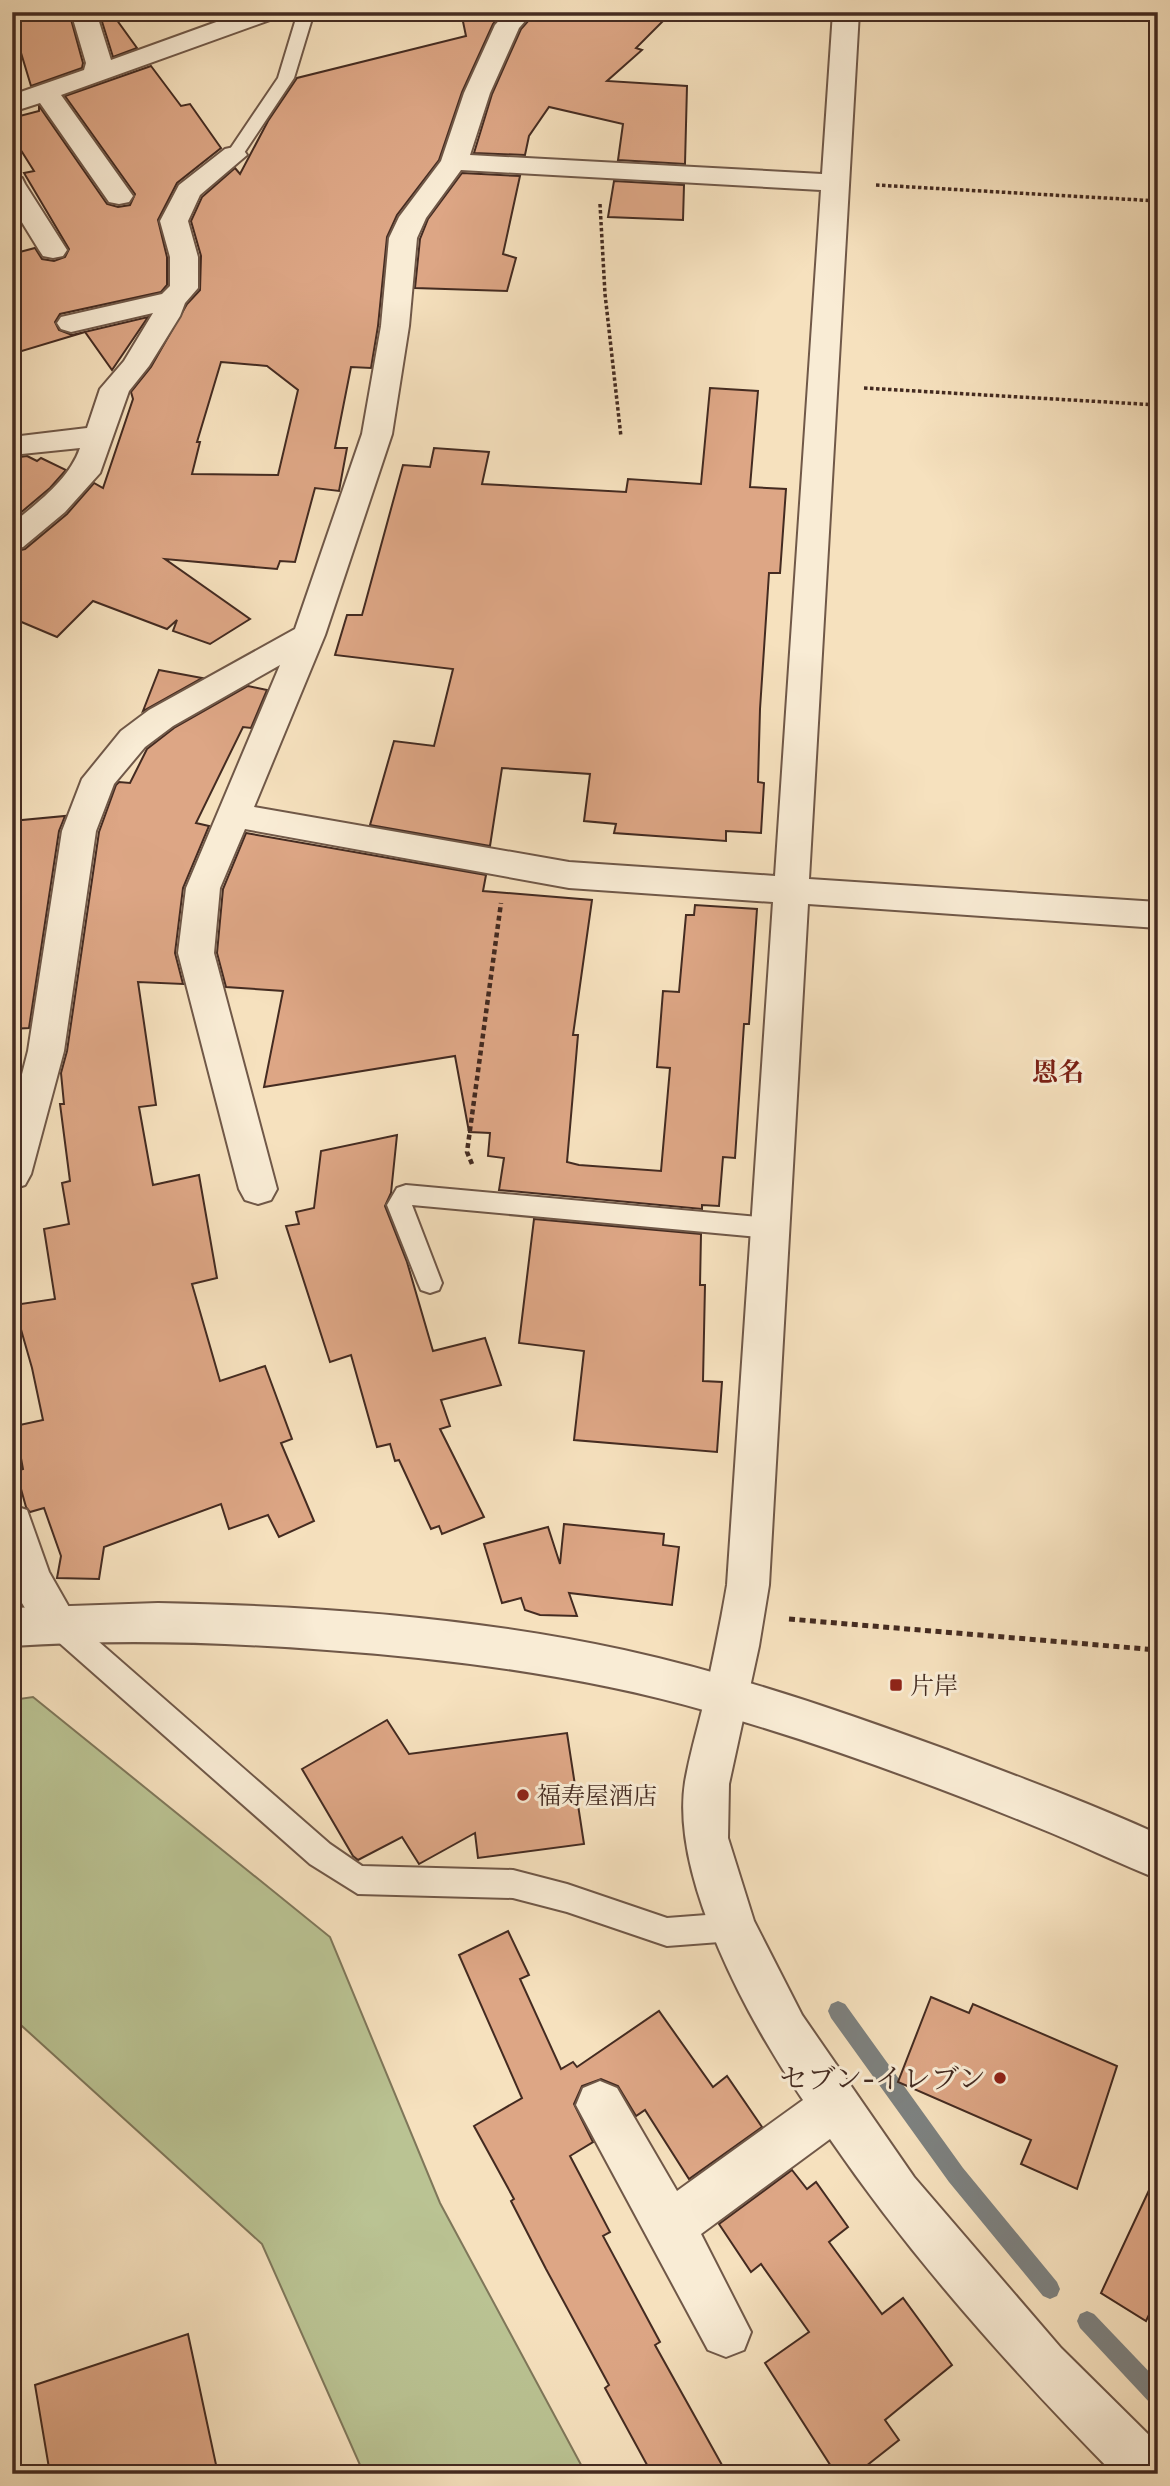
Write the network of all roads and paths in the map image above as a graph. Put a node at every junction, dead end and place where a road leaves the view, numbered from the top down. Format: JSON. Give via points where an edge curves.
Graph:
{"nodes":[{"id":1,"x":83,"y":12,"type":"edge"},
{"id":2,"x":185,"y":12,"type":"edge"},
{"id":3,"x":269,"y":12,"type":"edge"},
{"id":4,"x":306,"y":12,"type":"edge"},
{"id":5,"x":521,"y":12,"type":"edge"},
{"id":6,"x":846,"y":12,"type":"edge"},
{"id":7,"x":195,"y":38,"type":"junction"},
{"id":8,"x":95,"y":75,"type":"junction"},
{"id":9,"x":46,"y":92,"type":"junction"},
{"id":10,"x":14,"y":98,"type":"edge"},
{"id":11,"x":234,"y":155,"type":"joint"},
{"id":12,"x":454,"y":162,"type":"junction"},
{"id":13,"x":598,"y":171,"type":"junction"},
{"id":14,"x":836,"y":183,"type":"junction"},
{"id":15,"x":12,"y":184,"type":"edge"},
{"id":16,"x":101,"y":184,"type":"dead end"},
{"id":17,"x":1158,"y":201,"type":"edge"},
{"id":18,"x":38,"y":239,"type":"dead end"},
{"id":19,"x":172,"y":300,"type":"junction"},
{"id":20,"x":71,"y":323,"type":"dead end"},
{"id":21,"x":825,"y":386,"type":"junction"},
{"id":22,"x":1158,"y":405,"type":"edge"},
{"id":23,"x":99,"y":436,"type":"junction"},
{"id":24,"x":621,"y":437,"type":"dead end"},
{"id":25,"x":12,"y":446,"type":"edge"},
{"id":26,"x":12,"y":540,"type":"edge"},
{"id":27,"x":309,"y":635,"type":"junction"},
{"id":28,"x":232,"y":815,"type":"junction"},
{"id":29,"x":507,"y":864,"type":"junction"},
{"id":30,"x":790,"y":891,"type":"junction"},
{"id":31,"x":1158,"y":915,"type":"edge"},
{"id":32,"x":23,"y":1093,"type":"edge"},
{"id":33,"x":12,"y":1174,"type":"edge"},
{"id":34,"x":258,"y":1189,"type":"dead end"},
{"id":35,"x":488,"y":1204,"type":"junction"},
{"id":36,"x":769,"y":1228,"type":"junction"},
{"id":37,"x":430,"y":1283,"type":"dead end"},
{"id":38,"x":12,"y":1523,"type":"edge"},
{"id":39,"x":743,"y":1615,"type":"junction"},
{"id":40,"x":57,"y":1623,"type":"junction"},
{"id":41,"x":12,"y":1627,"type":"edge"},
{"id":42,"x":1158,"y":1650,"type":"edge"},
{"id":43,"x":727,"y":1698,"type":"junction"},
{"id":44,"x":1158,"y":1857,"type":"edge"},
{"id":45,"x":733,"y":1927,"type":"junction"},
{"id":46,"x":600,"y":2105,"type":"dead end"},
{"id":47,"x":836,"y":2105,"type":"junction"},
{"id":48,"x":670,"y":2226,"type":"junction"},
{"id":49,"x":726,"y":2332,"type":"dead end"},
{"id":50,"x":1151,"y":2474,"type":"edge"}],
"edges":[{"from":1,"to":8,"type":"street","via":[[99,63]]},
{"from":2,"to":7,"type":"street"},
{"from":3,"to":7,"type":"street"},
{"from":4,"to":11,"type":"lane","via":[[286,78]]},
{"from":5,"to":12,"type":"street","via":[[508,25],[477,93]]},
{"from":6,"to":14,"type":"street"},
{"from":7,"to":8,"type":"street"},
{"from":8,"to":9,"type":"street"},
{"from":9,"to":10,"type":"street"},
{"from":9,"to":16,"type":"street"},
{"from":11,"to":19,"type":"street","via":[[188,191],[174,221],[184,257],[184,288]]},
{"from":12,"to":13,"type":"street"},
{"from":12,"to":27,"type":"street","via":[[403,238],[377,435]]},
{"from":13,"to":14,"type":"street"},
{"from":13,"to":24,"type":"path","via":[[605,294]]},
{"from":14,"to":17,"type":"path"},
{"from":14,"to":21,"type":"street"},
{"from":15,"to":18,"type":"street"},
{"from":19,"to":20,"type":"street"},
{"from":19,"to":23,"type":"street","via":[[135,366],[115,389]]},
{"from":21,"to":22,"type":"path"},
{"from":21,"to":30,"type":"street"},
{"from":23,"to":25,"type":"street"},
{"from":23,"to":26,"type":"street","via":[[73,495]]},
{"from":27,"to":28,"type":"street"},
{"from":27,"to":32,"type":"street","via":[[161,718],[134,739],[99,779],[79,831],[46,1051]]},
{"from":28,"to":29,"type":"street"},
{"from":28,"to":34,"type":"street","via":[[203,888],[196,953]]},
{"from":29,"to":30,"type":"street","via":[[569,875]]},
{"from":29,"to":35,"type":"path","via":[[467,1152]]},
{"from":30,"to":31,"type":"street"},
{"from":30,"to":36,"type":"street"},
{"from":32,"to":33,"type":"street"},
{"from":35,"to":36,"type":"lane"},
{"from":35,"to":37,"type":"lane","via":[[406,1195],[398,1205]]},
{"from":36,"to":39,"type":"street"},
{"from":38,"to":40,"type":"street","via":[[30,1579]]},
{"from":39,"to":42,"type":"path"},
{"from":39,"to":43,"type":"street"},
{"from":40,"to":41,"type":"street"},
{"from":40,"to":43,"type":"street","via":[[226,1623],[367,1633],[578,1661]]},
{"from":40,"to":45,"type":"lane","via":[[320,1854],[358,1880],[513,1884],[667,1932]]},
{"from":43,"to":44,"type":"street","via":[[845,1733],[1101,1830]]},
{"from":43,"to":45,"type":"street","via":[[707,1784],[706,1838]]},
{"from":45,"to":47,"type":"street","via":[[785,2032]]},
{"from":46,"to":48,"type":"street"},
{"from":47,"to":48,"type":"street"},
{"from":47,"to":50,"type":"street","via":[[897,2194],[1043,2366]]},
{"from":48,"to":49,"type":"street"}]}
